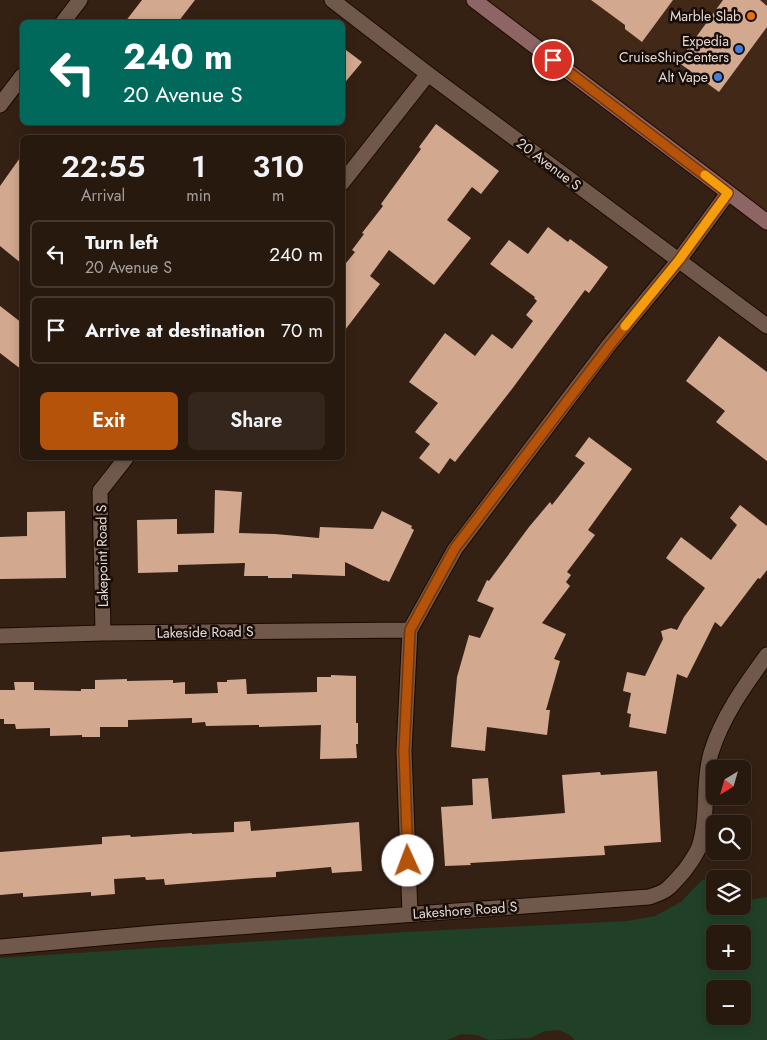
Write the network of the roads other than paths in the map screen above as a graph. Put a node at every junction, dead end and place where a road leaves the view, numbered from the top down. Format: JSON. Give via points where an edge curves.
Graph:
{"nodes":[{"id":1,"x":80,"y":0,"type":"edge"},
{"id":2,"x":332,"y":0,"type":"edge"},
{"id":3,"x":474,"y":0,"type":"edge"},
{"id":4,"x":65,"y":20,"type":"edge"},
{"id":5,"x":428,"y":74,"type":"junction"},
{"id":6,"x":20,"y":79,"type":"edge"},
{"id":7,"x":0,"y":105,"type":"edge"},
{"id":8,"x":345,"y":179,"type":"edge"},
{"id":9,"x":728,"y":193,"type":"junction"},
{"id":10,"x":767,"y":222,"type":"edge"},
{"id":11,"x":679,"y":260,"type":"junction"},
{"id":12,"x":767,"y":326,"type":"edge"},
{"id":13,"x":124,"y":460,"type":"edge"},
{"id":14,"x":410,"y":630,"type":"junction"},
{"id":15,"x":104,"y":633,"type":"junction"},
{"id":16,"x":0,"y":636,"type":"edge"},
{"id":17,"x":767,"y":654,"type":"edge"},
{"id":18,"x":410,"y":914,"type":"junction"},
{"id":19,"x":0,"y":947,"type":"edge"}],
"edges":[{"from":1,"to":4,"type":"street"},
{"from":2,"to":5,"type":"street","name":"20 Avenue S"},
{"from":3,"to":9,"type":"street"},
{"from":5,"to":8,"type":"street"},
{"from":5,"to":11,"type":"street","name":"20 Avenue S"},
{"from":6,"to":7,"type":"street"},
{"from":9,"to":10,"type":"street"},
{"from":9,"to":11,"type":"street"},
{"from":11,"to":12,"type":"street","name":"20 Avenue S"},
{"from":11,"to":14,"type":"street","via":[[455,548]]},
{"from":13,"to":15,"type":"street","name":"Lakepoint Road S","via":[[100,491]]},
{"from":14,"to":15,"type":"street","name":"Lakeside Road S"},
{"from":14,"to":18,"type":"street","via":[[404,751]]},
{"from":15,"to":16,"type":"street","name":"Lakeside Road S"},
{"from":17,"to":18,"type":"street","name":"Lakeshore Road S","via":[[743,687],[720,730],[711,754],[698,848],[685,870],[666,890],[649,897]]},
{"from":18,"to":19,"type":"street","name":"Lakeshore Road S"}]}
